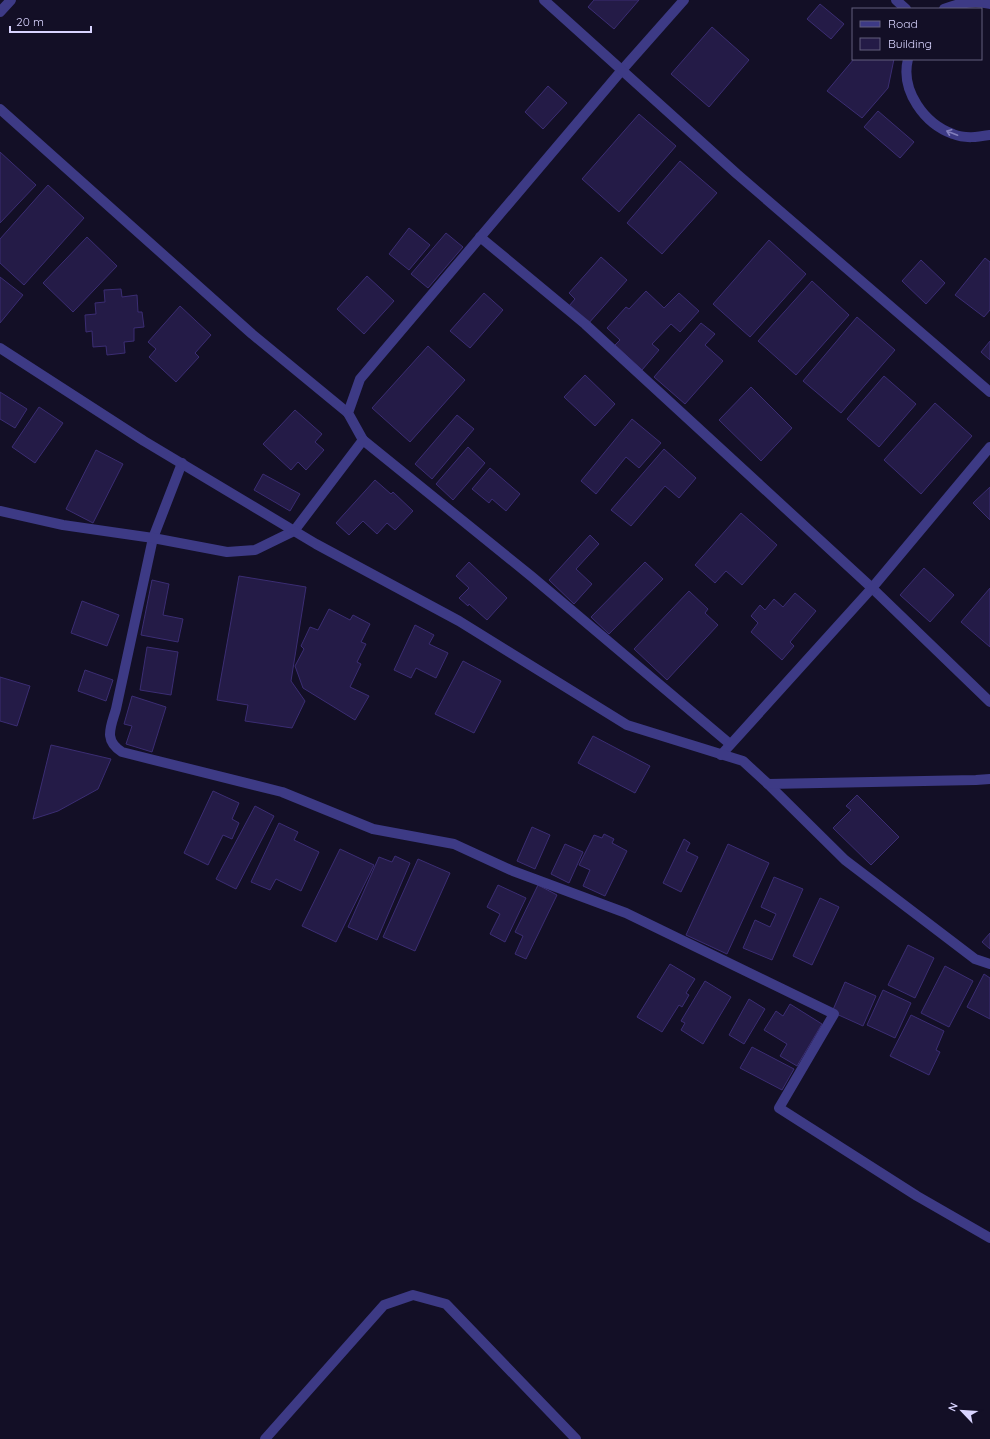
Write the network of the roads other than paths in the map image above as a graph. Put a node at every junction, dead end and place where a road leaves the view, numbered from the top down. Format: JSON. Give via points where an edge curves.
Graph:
{"nodes":[{"id":1,"x":11,"y":0,"type":"edge"},
{"id":2,"x":544,"y":0,"type":"edge"},
{"id":3,"x":684,"y":0,"type":"edge"},
{"id":4,"x":896,"y":0,"type":"edge"},
{"id":5,"x":990,"y":4,"type":"edge"},
{"id":6,"x":905,"y":8,"type":"edge"},
{"id":7,"x":946,"y":8,"type":"edge"},
{"id":8,"x":0,"y":12,"type":"edge"},
{"id":9,"x":908,"y":60,"type":"edge"},
{"id":10,"x":622,"y":70,"type":"junction"},
{"id":11,"x":0,"y":109,"type":"edge"},
{"id":12,"x":990,"y":135,"type":"edge"},
{"id":13,"x":480,"y":237,"type":"junction"},
{"id":14,"x":0,"y":348,"type":"edge"},
{"id":15,"x":990,"y":392,"type":"edge"},
{"id":16,"x":348,"y":413,"type":"junction"},
{"id":17,"x":363,"y":440,"type":"junction"},
{"id":18,"x":990,"y":447,"type":"edge"},
{"id":19,"x":182,"y":463,"type":"junction"},
{"id":20,"x":0,"y":511,"type":"edge"},
{"id":21,"x":294,"y":531,"type":"junction"},
{"id":22,"x":153,"y":538,"type":"junction"},
{"id":23,"x":872,"y":588,"type":"junction"},
{"id":24,"x":990,"y":702,"type":"edge"},
{"id":25,"x":730,"y":744,"type":"junction"},
{"id":26,"x":721,"y":755,"type":"junction"},
{"id":27,"x":990,"y":778,"type":"edge"},
{"id":28,"x":768,"y":784,"type":"junction"},
{"id":29,"x":990,"y":964,"type":"edge"},
{"id":30,"x":990,"y":1238,"type":"edge"},
{"id":31,"x":265,"y":1439,"type":"edge"},
{"id":32,"x":576,"y":1439,"type":"edge"}],
"edges":[{"from":1,"to":8,"type":"street"},
{"from":2,"to":10,"type":"street"},
{"from":3,"to":10,"type":"street"},
{"from":4,"to":6,"type":"street"},
{"from":5,"to":7,"type":"street","via":[[961,2]]},
{"from":12,"to":9,"type":"street","one_way":true,"via":[[977,138],[954,135],[934,124],[918,107],[909,86]]},
{"from":10,"to":13,"type":"street"},
{"from":10,"to":15,"type":"street","via":[[737,174]]},
{"from":11,"to":16,"type":"street","via":[[252,334]]},
{"from":13,"to":16,"type":"street","via":[[360,379]]},
{"from":13,"to":23,"type":"street","via":[[586,324]]},
{"from":14,"to":19,"type":"street"},
{"from":16,"to":17,"type":"street"},
{"from":17,"to":21,"type":"street"},
{"from":17,"to":25,"type":"street","via":[[531,576]]},
{"from":18,"to":23,"type":"street"},
{"from":19,"to":21,"type":"street"},
{"from":19,"to":22,"type":"street"},
{"from":20,"to":22,"type":"street","via":[[63,525]]},
{"from":21,"to":22,"type":"street","via":[[255,550],[228,552]]},
{"from":21,"to":26,"type":"street","via":[[459,621],[627,725]]},
{"from":22,"to":30,"type":"street","via":[[109,734],[114,747],[122,752],[282,792],[373,829],[454,844],[513,871],[626,913],[834,1014],[779,1108],[917,1196]]},
{"from":23,"to":24,"type":"street"},
{"from":23,"to":25,"type":"street"},
{"from":25,"to":26,"type":"street"},
{"from":26,"to":28,"type":"street","via":[[743,761]]},
{"from":27,"to":28,"type":"street"},
{"from":28,"to":29,"type":"street","via":[[845,860],[975,959]]},
{"from":31,"to":32,"type":"street","via":[[384,1305],[413,1295],[446,1304]]}]}
